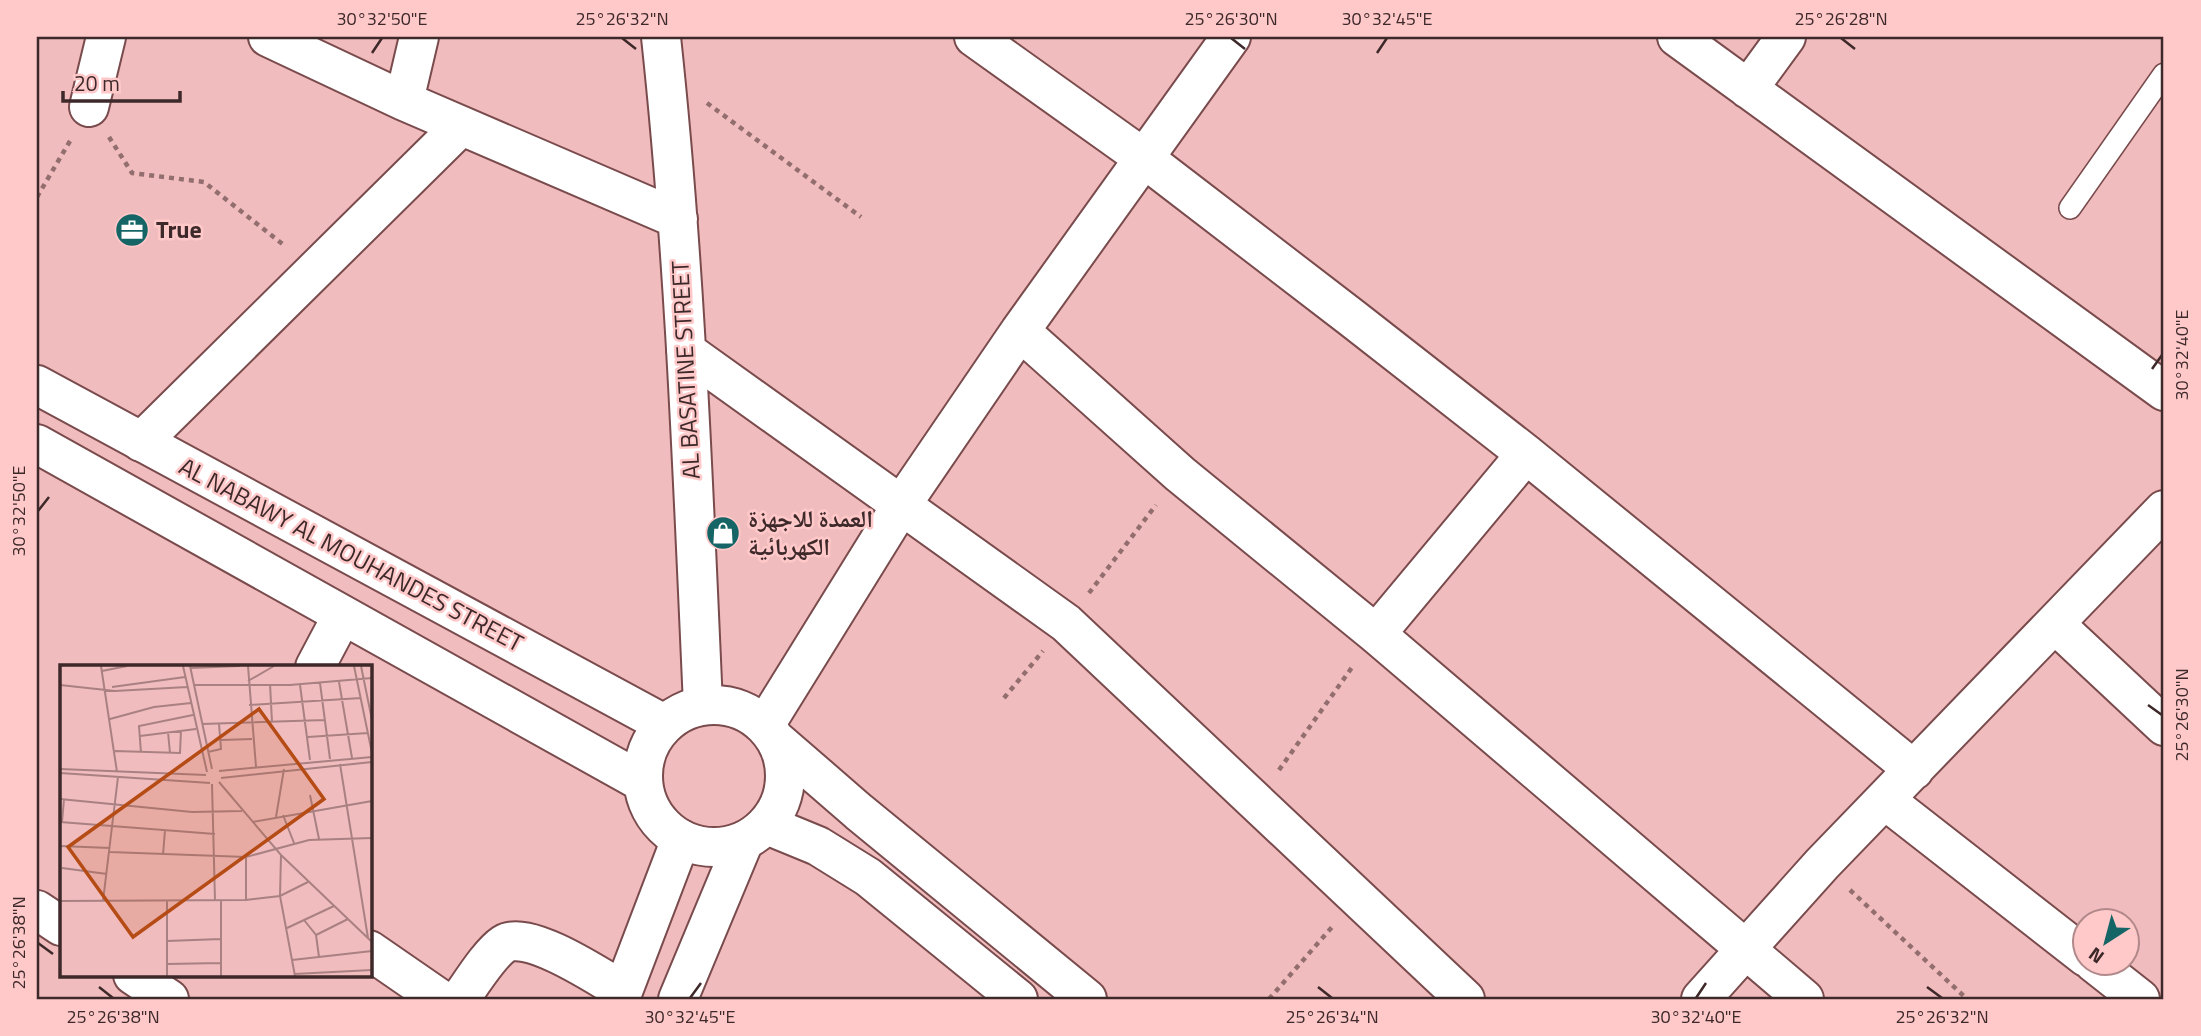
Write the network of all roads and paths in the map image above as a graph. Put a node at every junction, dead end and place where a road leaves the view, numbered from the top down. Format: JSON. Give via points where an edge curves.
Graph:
{"nodes":[{"id":1,"x":106,"y":37,"type":"edge"},
{"id":2,"x":268,"y":37,"type":"edge"},
{"id":3,"x":419,"y":37,"type":"edge"},
{"id":4,"x":974,"y":37,"type":"edge"},
{"id":5,"x":1231,"y":37,"type":"edge"},
{"id":6,"x":1677,"y":37,"type":"edge"},
{"id":7,"x":1786,"y":37,"type":"edge"},
{"id":8,"x":663,"y":54,"type":"edge"},
{"id":9,"x":2164,"y":74,"type":"edge"},
{"id":10,"x":1748,"y":89,"type":"junction"},
{"id":11,"x":404,"y":101,"type":"junction"},
{"id":12,"x":89,"y":107,"type":"junction"},
{"id":13,"x":461,"y":125,"type":"junction"},
{"id":14,"x":1145,"y":159,"type":"junction"},
{"id":15,"x":37,"y":197,"type":"edge"},
{"id":16,"x":2070,"y":208,"type":"dead end"},
{"id":17,"x":862,"y":216,"type":"dead end"},
{"id":18,"x":678,"y":219,"type":"junction"},
{"id":19,"x":316,"y":270,"type":"junction"},
{"id":20,"x":1020,"y":331,"type":"junction"},
{"id":21,"x":686,"y":351,"type":"junction"},
{"id":22,"x":37,"y":385,"type":"edge"},
{"id":23,"x":2164,"y":391,"type":"edge"},
{"id":24,"x":141,"y":442,"type":"junction"},
{"id":25,"x":37,"y":444,"type":"edge"},
{"id":26,"x":1526,"y":454,"type":"junction"},
{"id":27,"x":1180,"y":474,"type":"junction"},
{"id":28,"x":902,"y":504,"type":"junction"},
{"id":29,"x":2164,"y":510,"type":"edge"},
{"id":30,"x":342,"y":616,"type":"junction"},
{"id":31,"x":1066,"y":623,"type":"junction"},
{"id":32,"x":2055,"y":624,"type":"junction"},
{"id":33,"x":1376,"y":635,"type":"junction"},
{"id":34,"x":316,"y":665,"type":"edge"},
{"id":35,"x":1003,"y":698,"type":"dead end"},
{"id":36,"x":703,"y":705,"type":"junction"},
{"id":37,"x":664,"y":724,"type":"junction"},
{"id":38,"x":2164,"y":726,"type":"edge"},
{"id":39,"x":770,"y":732,"type":"junction"},
{"id":40,"x":1914,"y":770,"type":"junction"},
{"id":41,"x":642,"y":782,"type":"junction"},
{"id":42,"x":1885,"y":800,"type":"junction"},
{"id":43,"x":1255,"y":802,"type":"junction"},
{"id":44,"x":755,"y":833,"type":"junction"},
{"id":45,"x":681,"y":839,"type":"junction"},
{"id":46,"x":1822,"y":864,"type":"junction"},
{"id":47,"x":1357,"y":898,"type":"junction"},
{"id":48,"x":37,"y":910,"type":"edge"},
{"id":49,"x":60,"y":925,"type":"edge"},
{"id":50,"x":2072,"y":947,"type":"edge"},
{"id":51,"x":1745,"y":950,"type":"junction"},
{"id":52,"x":371,"y":951,"type":"edge"},
{"id":53,"x":2111,"y":976,"type":"edge"},
{"id":54,"x":622,"y":995,"type":"edge"},
{"id":55,"x":440,"y":999,"type":"edge"},
{"id":56,"x":460,"y":999,"type":"edge"},
{"id":57,"x":678,"y":999,"type":"edge"},
{"id":58,"x":1018,"y":999,"type":"edge"},
{"id":59,"x":1087,"y":999,"type":"edge"},
{"id":60,"x":1269,"y":999,"type":"edge"},
{"id":61,"x":1465,"y":999,"type":"edge"},
{"id":62,"x":1701,"y":999,"type":"edge"},
{"id":63,"x":1804,"y":999,"type":"edge"},
{"id":64,"x":1967,"y":999,"type":"edge"},
{"id":65,"x":2140,"y":999,"type":"edge"}],
"edges":[{"from":1,"to":12,"type":"street"},
{"from":2,"to":11,"type":"street"},
{"from":3,"to":11,"type":"street"},
{"from":4,"to":14,"type":"street"},
{"from":5,"to":14,"type":"street"},
{"from":6,"to":10,"type":"street"},
{"from":7,"to":10,"type":"street"},
{"from":8,"to":17,"type":"path"},
{"from":8,"to":18,"type":"street","name":"AL BASATINE STREET"},
{"from":9,"to":16,"type":"lane"},
{"from":10,"to":23,"type":"street"},
{"from":11,"to":13,"type":"street"},
{"from":12,"to":15,"type":"path"},
{"from":12,"to":19,"type":"path","via":[[132,173],[204,182]]},
{"from":13,"to":18,"type":"street"},
{"from":13,"to":19,"type":"street"},
{"from":14,"to":20,"type":"street"},
{"from":14,"to":26,"type":"street"},
{"from":18,"to":21,"type":"street","name":"AL BASATINE STREET"},
{"from":19,"to":24,"type":"street"},
{"from":20,"to":27,"type":"street"},
{"from":20,"to":28,"type":"street"},
{"from":21,"to":28,"type":"street"},
{"from":21,"to":36,"type":"street","name":"AL BASATINE STREET"},
{"from":22,"to":24,"type":"street","name":"AL NABAWY AL MOUHANDES STREET"},
{"from":24,"to":37,"type":"street","name":"AL NABAWY AL MOUHANDES STREET"},
{"from":25,"to":30,"type":"street"},
{"from":26,"to":33,"type":"street"},
{"from":26,"to":40,"type":"street"},
{"from":27,"to":31,"type":"path"},
{"from":27,"to":33,"type":"street"},
{"from":28,"to":31,"type":"street"},
{"from":28,"to":39,"type":"street"},
{"from":29,"to":32,"type":"street"},
{"from":30,"to":34,"type":"street"},
{"from":30,"to":41,"type":"street"},
{"from":31,"to":35,"type":"path"},
{"from":31,"to":43,"type":"street"},
{"from":32,"to":38,"type":"street"},
{"from":32,"to":40,"type":"street"},
{"from":33,"to":43,"type":"path"},
{"from":33,"to":51,"type":"street"},
{"from":36,"to":37,"type":"street","via":[[682,711]]},
{"from":36,"to":39,"type":"street","via":[[747,712]]},
{"from":37,"to":41,"type":"street","via":[[647,750]]},
{"from":39,"to":44,"type":"street","via":[[785,761],[786,784],[779,807]]},
{"from":39,"to":59,"type":"street","via":[[859,812]]},
{"from":40,"to":42,"type":"street"},
{"from":41,"to":45,"type":"street","via":[[648,805]]},
{"from":42,"to":46,"type":"street"},
{"from":42,"to":50,"type":"street"},
{"from":43,"to":47,"type":"street"},
{"from":44,"to":45,"type":"street","via":[[723,847]]},
{"from":44,"to":57,"type":"street"},
{"from":44,"to":58,"type":"street","via":[[818,846],[868,877]]},
{"from":45,"to":54,"type":"street"},
{"from":46,"to":51,"type":"street"},
{"from":46,"to":64,"type":"path"},
{"from":47,"to":60,"type":"path"},
{"from":47,"to":61,"type":"street"},
{"from":48,"to":49,"type":"street"},
{"from":51,"to":62,"type":"street"},
{"from":51,"to":63,"type":"street"},
{"from":52,"to":55,"type":"street"},
{"from":53,"to":65,"type":"street"},
{"from":54,"to":56,"type":"street","via":[[536,944],[511,941],[497,950]]}]}
